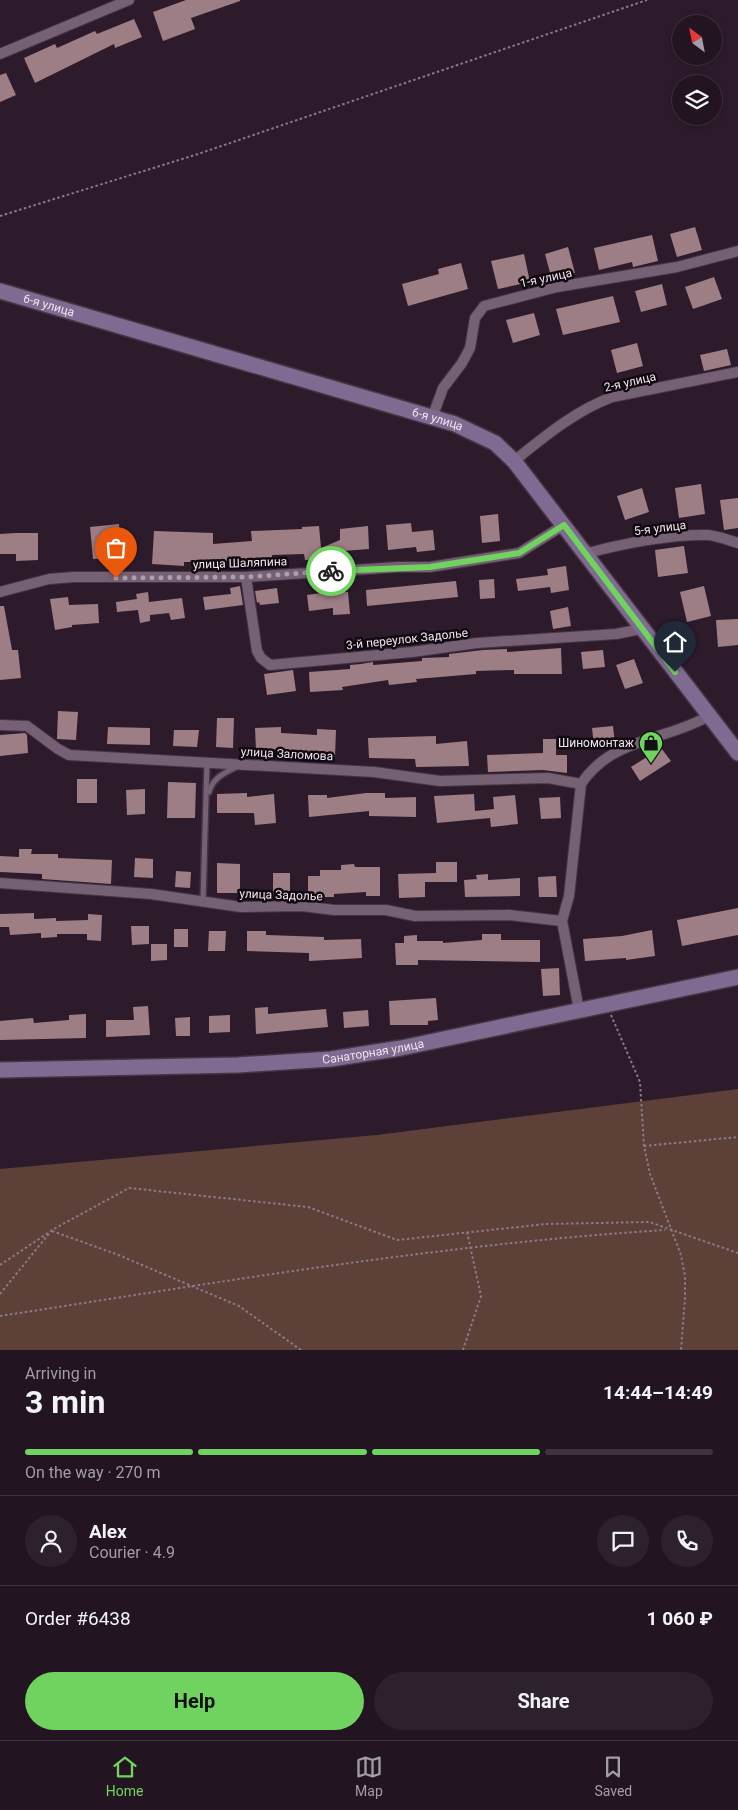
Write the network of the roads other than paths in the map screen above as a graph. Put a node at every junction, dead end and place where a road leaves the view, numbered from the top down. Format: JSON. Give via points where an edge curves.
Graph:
{"nodes":[{"id":1,"x":129,"y":0,"type":"edge"},
{"id":2,"x":0,"y":54,"type":"edge"},
{"id":3,"x":738,"y":251,"type":"edge"},
{"id":4,"x":0,"y":291,"type":"edge"},
{"id":5,"x":738,"y":372,"type":"edge"},
{"id":6,"x":432,"y":418,"type":"junction"},
{"id":7,"x":514,"y":461,"type":"junction"},
{"id":8,"x":564,"y":525,"type":"junction"},
{"id":9,"x":738,"y":543,"type":"edge"},
{"id":10,"x":585,"y":554,"type":"junction"},
{"id":11,"x":246,"y":577,"type":"junction"},
{"id":12,"x":0,"y":592,"type":"edge"},
{"id":13,"x":641,"y":629,"type":"junction"},
{"id":14,"x":709,"y":716,"type":"junction"},
{"id":15,"x":0,"y":725,"type":"edge"},
{"id":16,"x":738,"y":753,"type":"edge"},
{"id":17,"x":207,"y":762,"type":"junction"},
{"id":18,"x":244,"y":764,"type":"junction"},
{"id":19,"x":581,"y":784,"type":"junction"},
{"id":20,"x":207,"y":797,"type":"junction"},
{"id":21,"x":0,"y":883,"type":"edge"},
{"id":22,"x":203,"y":900,"type":"junction"},
{"id":23,"x":562,"y":921,"type":"junction"},
{"id":24,"x":738,"y":977,"type":"edge"},
{"id":25,"x":579,"y":1010,"type":"junction"},
{"id":26,"x":0,"y":1070,"type":"edge"}],
"edges":[{"from":1,"to":2,"type":"street"},
{"from":3,"to":6,"type":"street","name":"1-я улица","via":[[677,267],[557,287],[484,306],[475,318],[470,348],[443,388]]},
{"from":4,"to":6,"type":"street","name":"6-я улица"},
{"from":5,"to":7,"type":"street","name":"2-я улица","via":[[612,397],[572,417]]},
{"from":6,"to":7,"type":"street","name":"6-я улица","via":[[483,436]]},
{"from":7,"to":8,"type":"street","name":"6-я улица"},
{"from":8,"to":10,"type":"street","name":"6-я улица"},
{"from":8,"to":11,"type":"street","name":"улица Шаляпина","via":[[519,553],[430,567]]},
{"from":9,"to":10,"type":"street","name":"5-я улица","via":[[701,535]]},
{"from":10,"to":13,"type":"street","name":"6-я улица"},
{"from":11,"to":12,"type":"street","name":"улица Шаляпина","via":[[57,578]]},
{"from":11,"to":13,"type":"street","name":"3-й переулок Задолье","via":[[257,651],[270,665],[477,643],[616,634]]},
{"from":13,"to":14,"type":"street","name":"6-я улица"},
{"from":14,"to":16,"type":"street","name":"6-я улица"},
{"from":14,"to":19,"type":"street","via":[[605,757],[591,768]]},
{"from":15,"to":17,"type":"street","name":"улица Заломова","via":[[27,726],[69,754]]},
{"from":17,"to":18,"type":"street","name":"улица Заломова"},
{"from":17,"to":20,"type":"lane"},
{"from":18,"to":19,"type":"street","name":"улица Заломова","via":[[374,772],[440,781],[548,778]]},
{"from":18,"to":20,"type":"lane","via":[[218,777]]},
{"from":19,"to":23,"type":"street","via":[[569,896]]},
{"from":20,"to":22,"type":"lane"},
{"from":21,"to":22,"type":"street","name":"улица Задолье"},
{"from":22,"to":23,"type":"street","name":"улица Задолье","via":[[241,907],[386,910],[415,916],[509,915]]},
{"from":23,"to":25,"type":"street"},
{"from":24,"to":25,"type":"street","name":"Санаторная улица"},
{"from":25,"to":26,"type":"street","name":"Санаторная улица","via":[[401,1048],[331,1059],[238,1065]]}]}
